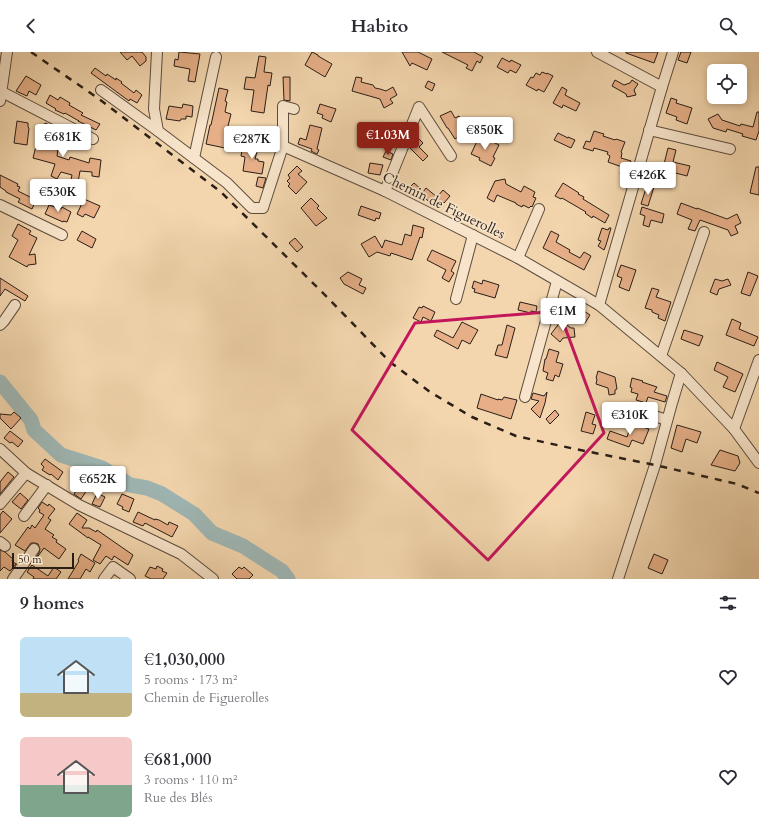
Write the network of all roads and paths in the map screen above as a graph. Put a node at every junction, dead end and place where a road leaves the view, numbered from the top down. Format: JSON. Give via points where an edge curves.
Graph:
{"nodes":[{"id":1,"x":7,"y":52,"type":"edge"},
{"id":2,"x":157,"y":52,"type":"edge"},
{"id":3,"x":597,"y":52,"type":"edge"},
{"id":4,"x":673,"y":52,"type":"edge"},
{"id":5,"x":216,"y":56,"type":"dead end"},
{"id":6,"x":662,"y":87,"type":"junction"},
{"id":7,"x":101,"y":90,"type":"dead end"},
{"id":8,"x":1,"y":96,"type":"edge"},
{"id":9,"x":294,"y":109,"type":"dead end"},
{"id":10,"x":649,"y":130,"type":"junction"},
{"id":11,"x":158,"y":131,"type":"junction"},
{"id":12,"x":93,"y":139,"type":"dead end"},
{"id":13,"x":283,"y":146,"type":"junction"},
{"id":14,"x":730,"y":149,"type":"dead end"},
{"id":15,"x":451,"y":156,"type":"dead end"},
{"id":16,"x":194,"y":158,"type":"junction"},
{"id":17,"x":385,"y":191,"type":"junction"},
{"id":18,"x":0,"y":205,"type":"edge"},
{"id":19,"x":539,"y":209,"type":"dead end"},
{"id":20,"x":704,"y":232,"type":"dead end"},
{"id":21,"x":62,"y":235,"type":"dead end"},
{"id":22,"x":473,"y":235,"type":"junction"},
{"id":23,"x":518,"y":258,"type":"junction"},
{"id":24,"x":557,"y":280,"type":"junction"},
{"id":25,"x":456,"y":299,"type":"dead end"},
{"id":26,"x":15,"y":305,"type":"dead end"},
{"id":27,"x":599,"y":305,"type":"junction"},
{"id":28,"x":0,"y":325,"type":"edge"},
{"id":29,"x":661,"y":356,"type":"junction"},
{"id":30,"x":759,"y":360,"type":"edge"},
{"id":31,"x":681,"y":373,"type":"junction"},
{"id":32,"x":525,"y":397,"type":"dead end"},
{"id":33,"x":632,"y":409,"type":"dead end"},
{"id":34,"x":667,"y":420,"type":"junction"},
{"id":35,"x":734,"y":429,"type":"junction"},
{"id":36,"x":0,"y":449,"type":"edge"},
{"id":37,"x":759,"y":463,"type":"edge"},
{"id":38,"x":26,"y":473,"type":"junction"},
{"id":39,"x":47,"y":485,"type":"junction"},
{"id":40,"x":0,"y":504,"type":"edge"},
{"id":41,"x":24,"y":516,"type":"dead end"},
{"id":42,"x":34,"y":549,"type":"dead end"},
{"id":43,"x":13,"y":579,"type":"edge"},
{"id":44,"x":104,"y":579,"type":"edge"},
{"id":45,"x":130,"y":579,"type":"edge"},
{"id":46,"x":213,"y":579,"type":"edge"},
{"id":47,"x":618,"y":579,"type":"edge"}],
"edges":[{"from":1,"to":8,"type":"street"},
{"from":2,"to":11,"type":"street","via":[[154,109]]},
{"from":3,"to":6,"type":"street"},
{"from":4,"to":6,"type":"street"},
{"from":5,"to":16,"type":"street"},
{"from":6,"to":10,"type":"street"},
{"from":7,"to":11,"type":"street"},
{"from":8,"to":12,"type":"street"},
{"from":9,"to":13,"type":"street","via":[[283,106]]},
{"from":10,"to":14,"type":"street"},
{"from":10,"to":27,"type":"street"},
{"from":11,"to":16,"type":"street"},
{"from":13,"to":16,"type":"street","via":[[263,208],[252,208]]},
{"from":13,"to":17,"type":"street","name":"Chemin de Figuerolles"},
{"from":15,"to":17,"type":"street","via":[[419,107]]},
{"from":17,"to":22,"type":"street","name":"Chemin de Figuerolles"},
{"from":18,"to":21,"type":"street"},
{"from":19,"to":23,"type":"street"},
{"from":20,"to":29,"type":"street"},
{"from":22,"to":23,"type":"street","name":"Chemin de Figuerolles"},
{"from":22,"to":25,"type":"street"},
{"from":23,"to":24,"type":"street","name":"Chemin de Figuerolles"},
{"from":24,"to":27,"type":"street","name":"Chemin de Figuerolles"},
{"from":24,"to":32,"type":"street"},
{"from":26,"to":28,"type":"street"},
{"from":27,"to":29,"type":"street","name":"Chemin de Figuerolles"},
{"from":29,"to":31,"type":"street","name":"Chemin de Figuerolles"},
{"from":30,"to":35,"type":"street"},
{"from":31,"to":34,"type":"street"},
{"from":31,"to":35,"type":"street","name":"Chemin de Figuerolles"},
{"from":33,"to":34,"type":"street"},
{"from":34,"to":47,"type":"street"},
{"from":35,"to":37,"type":"street","name":"Chemin de Figuerolles"},
{"from":36,"to":38,"type":"street"},
{"from":38,"to":39,"type":"street"},
{"from":38,"to":40,"type":"street"},
{"from":39,"to":41,"type":"street"},
{"from":39,"to":46,"type":"street","via":[[79,504],[182,554]]},
{"from":42,"to":43,"type":"street"},
{"from":44,"to":45,"type":"street","via":[[113,567]]}]}
